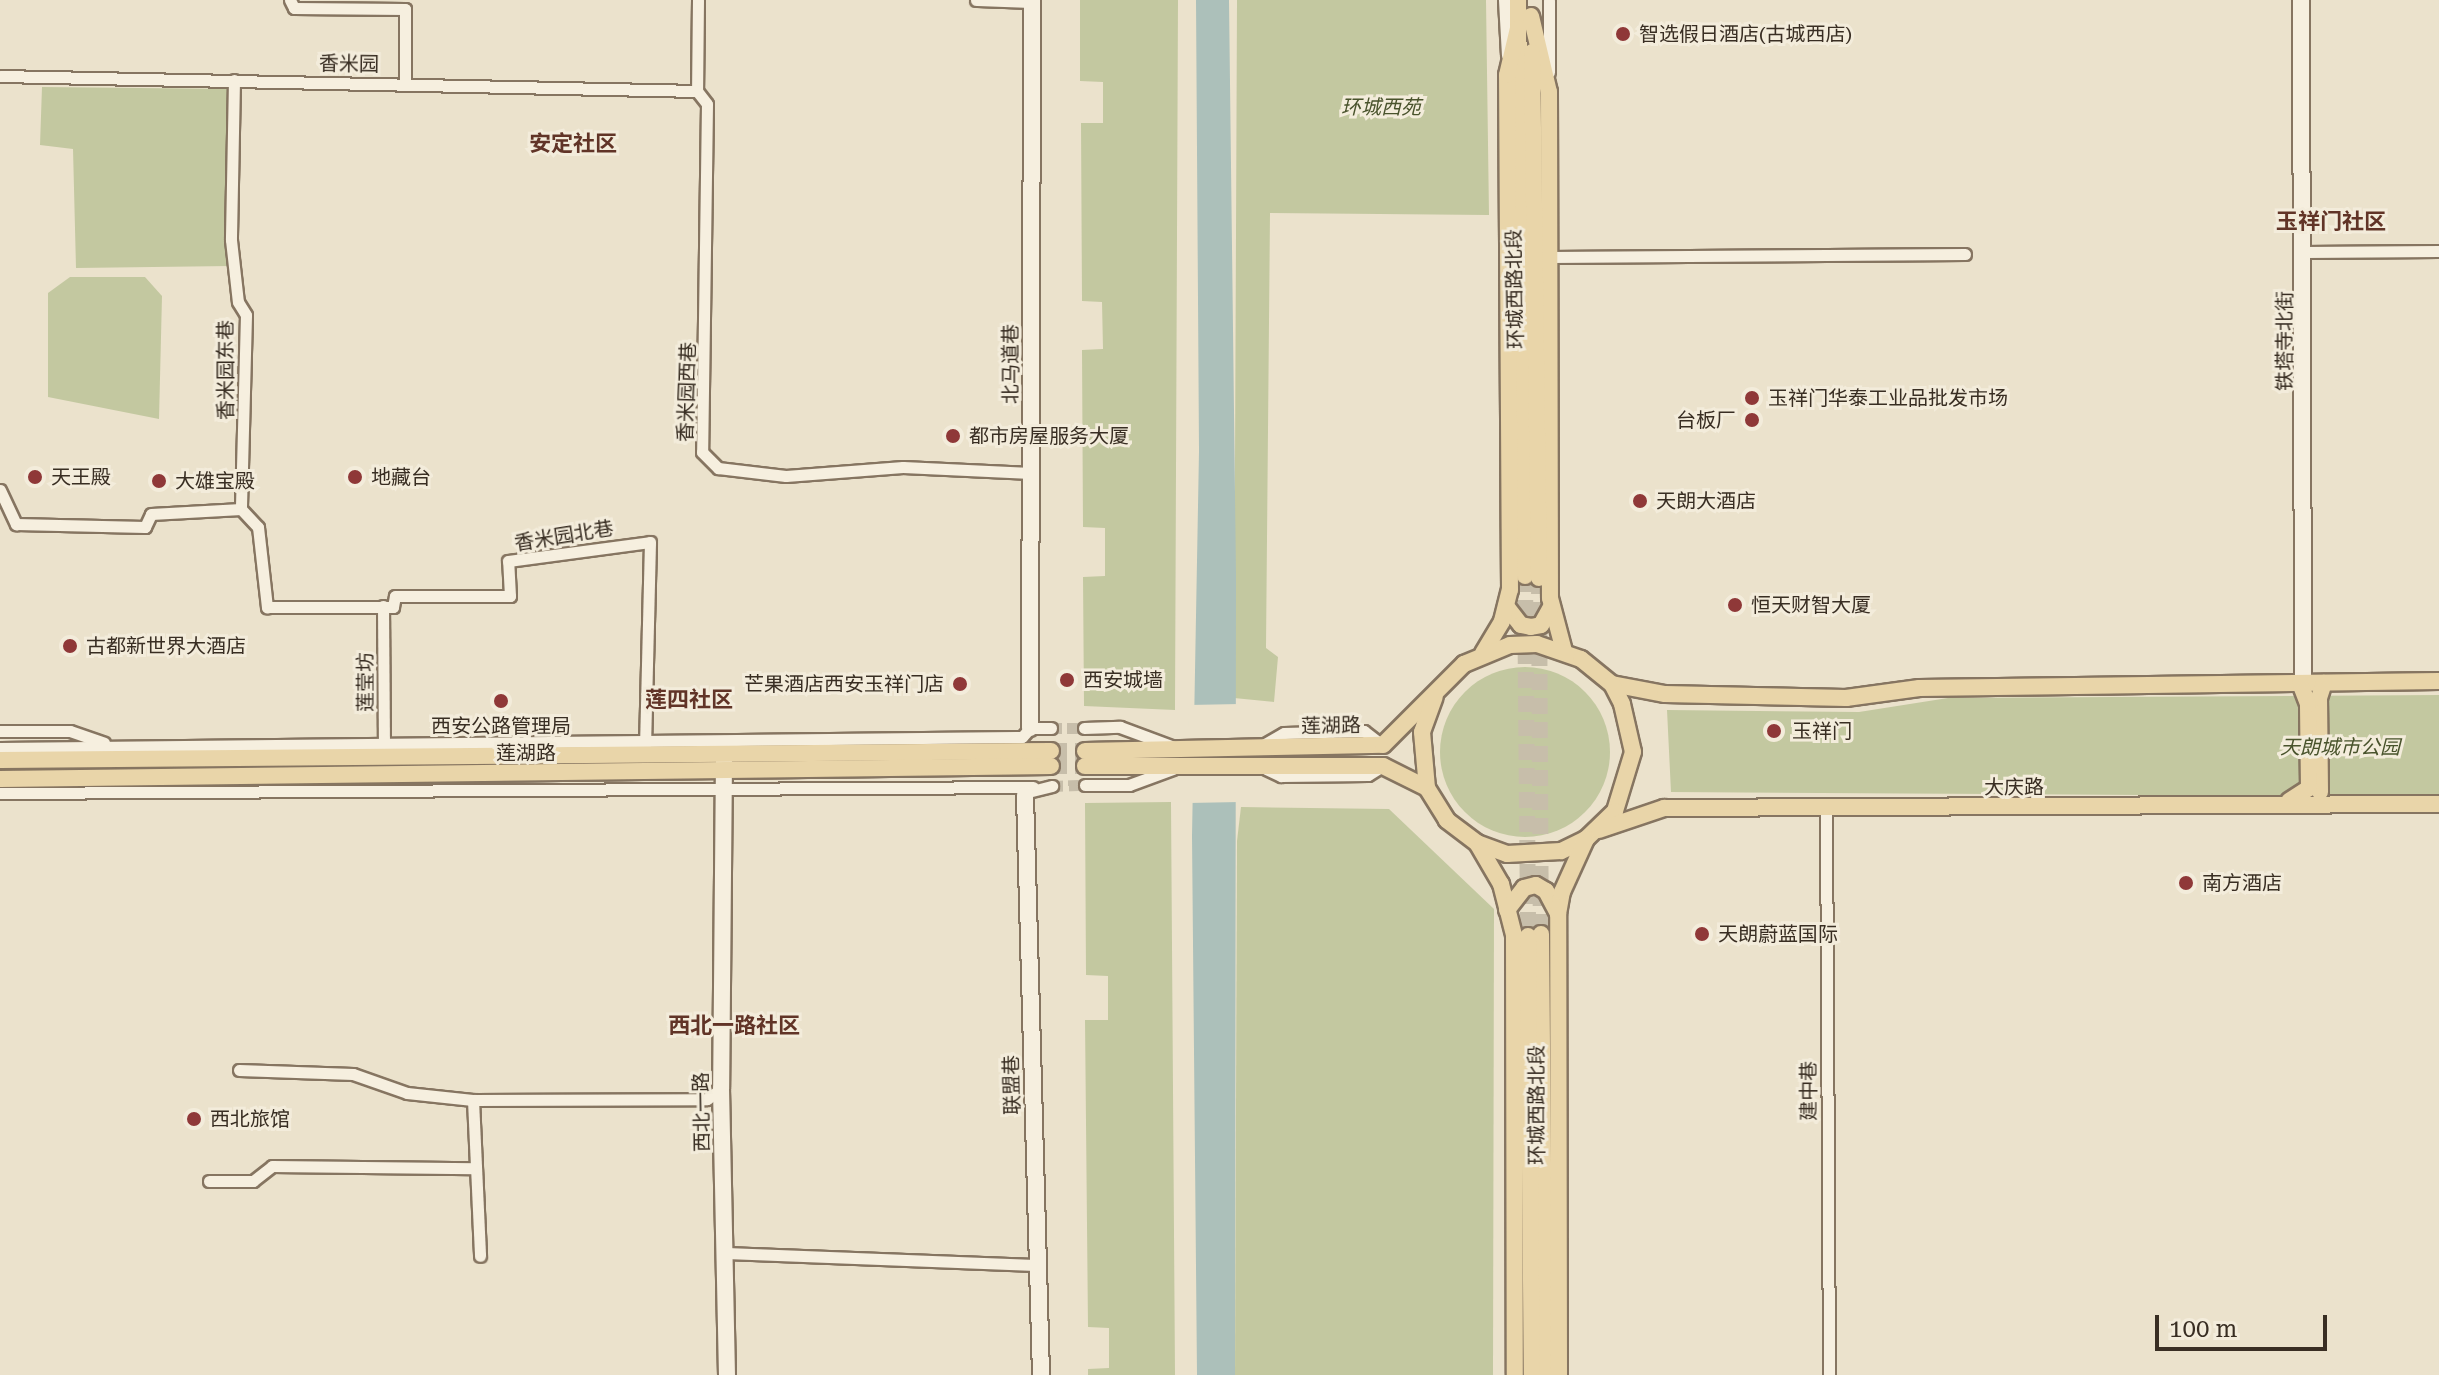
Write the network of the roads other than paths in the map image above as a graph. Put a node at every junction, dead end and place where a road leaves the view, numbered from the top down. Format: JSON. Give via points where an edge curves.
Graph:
{"nodes":[{"id":1,"x":290,"y":0,"type":"edge"},
{"id":2,"x":698,"y":0,"type":"edge"},
{"id":3,"x":976,"y":0,"type":"edge"},
{"id":4,"x":1504,"y":0,"type":"edge"},
{"id":5,"x":1518,"y":0,"type":"edge"},
{"id":6,"x":1549,"y":0,"type":"edge"},
{"id":7,"x":2301,"y":0,"type":"edge"},
{"id":8,"x":1032,"y":1,"type":"edge"},
{"id":9,"x":1531,"y":8,"type":"edge"},
{"id":10,"x":1518,"y":28,"type":"junction"},
{"id":11,"x":1507,"y":75,"type":"junction"},
{"id":12,"x":0,"y":76,"type":"edge"},
{"id":13,"x":234,"y":80,"type":"junction"},
{"id":14,"x":405,"y":83,"type":"junction"},
{"id":15,"x":697,"y":91,"type":"junction"},
{"id":16,"x":1549,"y":92,"type":"junction"},
{"id":17,"x":2439,"y":251,"type":"edge"},
{"id":18,"x":2305,"y":252,"type":"junction"},
{"id":19,"x":1965,"y":254,"type":"dead end"},
{"id":20,"x":1550,"y":257,"type":"junction"},
{"id":21,"x":1031,"y":473,"type":"junction"},
{"id":22,"x":0,"y":490,"type":"edge"},
{"id":23,"x":241,"y":509,"type":"junction"},
{"id":24,"x":383,"y":606,"type":"junction"},
{"id":25,"x":1506,"y":606,"type":"junction"},
{"id":26,"x":1551,"y":607,"type":"junction"},
{"id":27,"x":1564,"y":651,"type":"junction"},
{"id":28,"x":1483,"y":653,"type":"junction"},
{"id":29,"x":2439,"y":681,"type":"edge"},
{"id":30,"x":2301,"y":683,"type":"junction"},
{"id":31,"x":2324,"y":683,"type":"junction"},
{"id":32,"x":1612,"y":684,"type":"junction"},
{"id":33,"x":1435,"y":697,"type":"junction"},
{"id":34,"x":1030,"y":728,"type":"junction"},
{"id":35,"x":1051,"y":728,"type":"tunnel mouth"},
{"id":36,"x":1084,"y":728,"type":"tunnel mouth"},
{"id":37,"x":0,"y":731,"type":"edge"},
{"id":38,"x":1383,"y":745,"type":"junction"},
{"id":39,"x":1365,"y":746,"type":"junction"},
{"id":40,"x":120,"y":747,"type":"junction"},
{"id":41,"x":0,"y":748,"type":"edge"},
{"id":42,"x":645,"y":748,"type":"junction"},
{"id":43,"x":1258,"y":748,"type":"junction"},
{"id":44,"x":1178,"y":749,"type":"junction"},
{"id":45,"x":384,"y":751,"type":"junction"},
{"id":46,"x":725,"y":753,"type":"junction"},
{"id":47,"x":0,"y":760,"type":"edge"},
{"id":48,"x":1258,"y":766,"type":"junction"},
{"id":49,"x":1364,"y":766,"type":"junction"},
{"id":50,"x":1383,"y":766,"type":"junction"},
{"id":51,"x":1178,"y":767,"type":"junction"},
{"id":52,"x":0,"y":779,"type":"edge"},
{"id":53,"x":724,"y":780,"type":"junction"},
{"id":54,"x":1085,"y":785,"type":"tunnel mouth"},
{"id":55,"x":1052,"y":786,"type":"tunnel mouth"},
{"id":56,"x":1427,"y":788,"type":"junction"},
{"id":57,"x":1029,"y":791,"type":"junction"},
{"id":58,"x":0,"y":793,"type":"edge"},
{"id":59,"x":2333,"y":804,"type":"junction"},
{"id":60,"x":2439,"y":804,"type":"edge"},
{"id":61,"x":2276,"y":805,"type":"junction"},
{"id":62,"x":1826,"y":807,"type":"junction"},
{"id":63,"x":1590,"y":836,"type":"junction"},
{"id":64,"x":1477,"y":843,"type":"junction"},
{"id":65,"x":1507,"y":910,"type":"junction"},
{"id":66,"x":1558,"y":914,"type":"junction"},
{"id":67,"x":239,"y":1070,"type":"dead end"},
{"id":68,"x":721,"y":1089,"type":"junction"},
{"id":69,"x":473,"y":1100,"type":"junction"},
{"id":70,"x":475,"y":1168,"type":"junction"},
{"id":71,"x":209,"y":1181,"type":"dead end"},
{"id":72,"x":725,"y":1253,"type":"junction"},
{"id":73,"x":480,"y":1256,"type":"dead end"},
{"id":74,"x":1036,"y":1265,"type":"junction"},
{"id":75,"x":727,"y":1375,"type":"edge"},
{"id":76,"x":1041,"y":1375,"type":"edge"},
{"id":77,"x":1515,"y":1375,"type":"edge"},
{"id":78,"x":1532,"y":1375,"type":"edge"},
{"id":79,"x":1545,"y":1375,"type":"edge"},
{"id":80,"x":1559,"y":1375,"type":"edge"},
{"id":81,"x":1829,"y":1375,"type":"edge"}],
"edges":[{"from":1,"to":14,"type":"street","via":[[294,8],[405,9]]},
{"from":2,"to":15,"type":"street","name":"香米园西巷"},
{"from":3,"to":8,"type":"street"},
{"from":4,"to":11,"type":"street"},
{"from":5,"to":10,"type":"main road","name":"环城西路北段"},
{"from":6,"to":16,"type":"street"},
{"from":7,"to":18,"type":"street","name":"铁塔寺北街"},
{"from":8,"to":21,"type":"street","name":"北马道巷"},
{"from":9,"to":10,"type":"main road","name":"环城西路北段","via":[[1532,577]]},
{"from":9,"to":16,"type":"main road"},
{"from":10,"to":11,"type":"main road"},
{"from":11,"to":25,"type":"main road"},
{"from":12,"to":13,"type":"street","name":"香米园"},
{"from":13,"to":14,"type":"street","name":"香米园"},
{"from":13,"to":23,"type":"street","name":"香米园东巷","via":[[231,240],[238,302],[246,315]]},
{"from":14,"to":15,"type":"street","name":"香米园"},
{"from":15,"to":21,"type":"street","name":"香米园西巷","via":[[707,104],[702,452],[718,468],[786,476],[903,467]]},
{"from":16,"to":20,"type":"main road"},
{"from":17,"to":18,"type":"street"},
{"from":18,"to":30,"type":"street","name":"铁塔寺北街"},
{"from":19,"to":20,"type":"street"},
{"from":20,"to":26,"type":"main road"},
{"from":21,"to":34,"type":"street","name":"北马道巷"},
{"from":22,"to":23,"type":"street","via":[[16,524],[145,527],[151,514]]},
{"from":23,"to":24,"type":"street","name":"香米园北巷","via":[[258,527],[267,607]]},
{"from":24,"to":42,"type":"street","name":"香米园北巷","via":[[393,607],[395,596],[510,596],[508,561],[650,542]]},
{"from":24,"to":45,"type":"street","name":"莲莹坊"},
{"from":25,"to":26,"type":"main road","via":[[1521,625],[1531,627],[1541,625]]},
{"from":25,"to":28,"type":"main road"},
{"from":26,"to":27,"type":"main road"},
{"from":27,"to":28,"type":"main road","via":[[1537,644]]},
{"from":27,"to":32,"type":"main road"},
{"from":28,"to":33,"type":"main road","via":[[1464,664]]},
{"from":29,"to":31,"type":"main road"},
{"from":30,"to":31,"type":"main road"},
{"from":30,"to":32,"type":"main road","via":[[1919,688],[1846,698],[1665,694]]},
{"from":30,"to":61,"type":"main road","via":[[2308,704],[2309,788],[2297,799]]},
{"from":31,"to":59,"type":"main road","via":[[2319,698],[2320,794]]},
{"from":32,"to":63,"type":"main road","via":[[1630,727],[1633,752],[1615,811]]},
{"from":33,"to":38,"type":"main road","name":"莲湖路"},
{"from":33,"to":56,"type":"main road","via":[[1421,741]]},
{"from":34,"to":35,"type":"street"},
{"from":34,"to":42,"type":"street","via":[[1022,737]]},
{"from":36,"to":44,"type":"street","via":[[1120,727]]},
{"from":37,"to":40,"type":"street","via":[[70,731]]},
{"from":38,"to":39,"type":"main road","name":"莲湖路"},
{"from":38,"to":43,"type":"street","via":[[1364,731],[1284,733]]},
{"from":39,"to":43,"type":"main road","name":"莲湖路"},
{"from":39,"to":49,"type":"main road","via":[[1370,755]]},
{"from":40,"to":41,"type":"street"},
{"from":40,"to":45,"type":"street"},
{"from":42,"to":45,"type":"main road","name":"莲湖路"},
{"from":42,"to":46,"type":"main road","name":"莲湖路"},
{"from":43,"to":44,"type":"main road","name":"莲湖路"},
{"from":44,"to":51,"type":"main road","via":[[1085,758]]},
{"from":45,"to":47,"type":"main road","name":"莲湖路"},
{"from":46,"to":53,"type":"street","name":"西北一路"},
{"from":46,"to":53,"type":"main road","name":"莲湖路","via":[[1051,758]]},
{"from":48,"to":49,"type":"main road","name":"莲湖路"},
{"from":48,"to":50,"type":"street","via":[[1296,776],[1368,775]]},
{"from":48,"to":51,"type":"main road","name":"莲湖路"},
{"from":49,"to":50,"type":"main road","name":"莲湖路"},
{"from":50,"to":56,"type":"main road"},
{"from":51,"to":54,"type":"street","via":[[1129,785]]},
{"from":52,"to":53,"type":"main road","name":"莲湖路"},
{"from":53,"to":57,"type":"street"},
{"from":53,"to":58,"type":"street"},
{"from":53,"to":68,"type":"street","name":"西北一路"},
{"from":55,"to":57,"type":"street"},
{"from":56,"to":64,"type":"main road","via":[[1447,820]]},
{"from":57,"to":74,"type":"street","name":"联盟巷"},
{"from":59,"to":60,"type":"main road","name":"大庆路"},
{"from":59,"to":61,"type":"main road","name":"大庆路"},
{"from":61,"to":62,"type":"main road","name":"大庆路"},
{"from":62,"to":63,"type":"main road","name":"大庆路","via":[[1664,808]]},
{"from":62,"to":81,"type":"street","name":"建中巷"},
{"from":63,"to":64,"type":"main road","via":[[1539,855],[1507,854]]},
{"from":63,"to":66,"type":"main road","name":"环城西路北段","via":[[1562,892]]},
{"from":64,"to":65,"type":"main road","name":"环城西路北段","via":[[1501,884]]},
{"from":65,"to":66,"type":"main road","via":[[1524,888],[1536,885],[1546,891]]},
{"from":65,"to":77,"type":"main road","name":"环城西路北段","via":[[1514,935]]},
{"from":66,"to":80,"type":"main road","name":"环城西路北段"},
{"from":67,"to":69,"type":"street","via":[[353,1074],[407,1093]]},
{"from":68,"to":69,"type":"street","via":[[707,1099]]},
{"from":68,"to":72,"type":"street","name":"西北一路"},
{"from":69,"to":70,"type":"street"},
{"from":70,"to":71,"type":"street","via":[[272,1166],[253,1181]]},
{"from":70,"to":73,"type":"street"},
{"from":72,"to":74,"type":"street"},
{"from":72,"to":75,"type":"street","name":"西北一路"},
{"from":74,"to":76,"type":"street","name":"联盟巷"},
{"from":78,"to":79,"type":"main road","name":"环城西路北段","via":[[1534,935]]}]}
